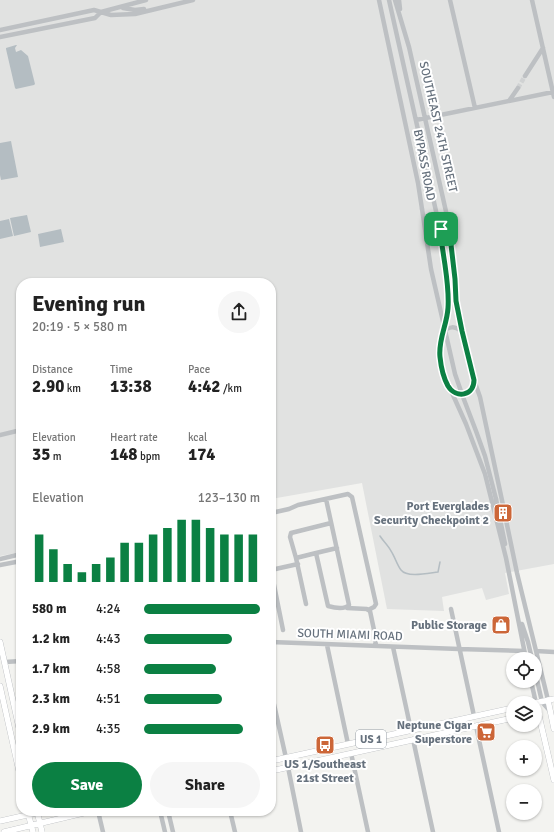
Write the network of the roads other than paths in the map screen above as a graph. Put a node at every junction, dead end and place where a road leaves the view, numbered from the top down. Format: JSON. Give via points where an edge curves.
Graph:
{"nodes":[{"id":1,"x":146,"y":0,"type":"edge"},
{"id":2,"x":193,"y":0,"type":"edge"},
{"id":3,"x":379,"y":0,"type":"edge"},
{"id":4,"x":390,"y":0,"type":"edge"},
{"id":5,"x":395,"y":0,"type":"edge"},
{"id":6,"x":399,"y":0,"type":"edge"},
{"id":7,"x":450,"y":0,"type":"edge"},
{"id":8,"x":532,"y":0,"type":"edge"},
{"id":9,"x":120,"y":7,"type":"junction"},
{"id":10,"x":158,"y":8,"type":"junction"},
{"id":11,"x":101,"y":12,"type":"junction"},
{"id":12,"x":403,"y":27,"type":"junction"},
{"id":13,"x":0,"y":30,"type":"edge"},
{"id":14,"x":0,"y":38,"type":"edge"},
{"id":15,"x":543,"y":48,"type":"junction"},
{"id":16,"x":415,"y":72,"type":"junction"},
{"id":17,"x":406,"y":74,"type":"junction"},
{"id":18,"x":525,"y":76,"type":"tunnel mouth"},
{"id":19,"x":518,"y":88,"type":"tunnel mouth"},
{"id":20,"x":554,"y":95,"type":"edge"},
{"id":21,"x":509,"y":101,"type":"junction"},
{"id":22,"x":475,"y":108,"type":"junction"},
{"id":23,"x":426,"y":118,"type":"junction"},
{"id":24,"x":416,"y":120,"type":"junction"},
{"id":25,"x":434,"y":159,"type":"junction"},
{"id":26,"x":425,"y":160,"type":"junction"},
{"id":27,"x":439,"y":225,"type":"junction"},
{"id":28,"x":450,"y":236,"type":"junction"},
{"id":29,"x":443,"y":250,"type":"junction"},
{"id":30,"x":453,"y":260,"type":"junction"},
{"id":31,"x":462,"y":331,"type":"junction"},
{"id":32,"x":442,"y":332,"type":"junction"},
{"id":33,"x":474,"y":380,"type":"junction"},
{"id":34,"x":449,"y":387,"type":"junction"},
{"id":35,"x":16,"y":431,"type":"edge"},
{"id":36,"x":0,"y":435,"type":"edge"},
{"id":37,"x":326,"y":499,"type":"junction"},
{"id":38,"x":503,"y":505,"type":"tunnel mouth"},
{"id":39,"x":276,"y":512,"type":"edge"},
{"id":40,"x":500,"y":518,"type":"junction"},
{"id":41,"x":506,"y":520,"type":"tunnel mouth"},
{"id":42,"x":331,"y":523,"type":"junction"},
{"id":43,"x":337,"y":548,"type":"junction"},
{"id":44,"x":316,"y":553,"type":"junction"},
{"id":45,"x":16,"y":555,"type":"edge"},
{"id":46,"x":296,"y":558,"type":"junction"},
{"id":47,"x":506,"y":558,"type":"junction"},
{"id":48,"x":0,"y":559,"type":"edge"},
{"id":49,"x":16,"y":562,"type":"edge"},
{"id":50,"x":298,"y":564,"type":"junction"},
{"id":51,"x":0,"y":566,"type":"edge"},
{"id":52,"x":276,"y":569,"type":"edge"},
{"id":53,"x":517,"y":573,"type":"junction"},
{"id":54,"x":522,"y":592,"type":"junction"},
{"id":55,"x":276,"y":595,"type":"edge"},
{"id":56,"x":514,"y":598,"type":"junction"},
{"id":57,"x":306,"y":604,"type":"dead end"},
{"id":58,"x":347,"y":608,"type":"junction"},
{"id":59,"x":451,"y":609,"type":"dead end"},
{"id":60,"x":368,"y":610,"type":"junction"},
{"id":61,"x":516,"y":610,"type":"junction"},
{"id":62,"x":283,"y":630,"type":"dead end"},
{"id":63,"x":0,"y":642,"type":"edge"},
{"id":64,"x":276,"y":642,"type":"edge"},
{"id":65,"x":327,"y":645,"type":"junction"},
{"id":66,"x":376,"y":646,"type":"junction"},
{"id":67,"x":393,"y":646,"type":"junction"},
{"id":68,"x":459,"y":649,"type":"junction"},
{"id":69,"x":524,"y":651,"type":"joint"},
{"id":70,"x":536,"y":651,"type":"junction"},
{"id":71,"x":530,"y":652,"type":"edge"},
{"id":72,"x":554,"y":652,"type":"edge"},
{"id":73,"x":2,"y":661,"type":"edge"},
{"id":74,"x":16,"y":661,"type":"edge"},
{"id":75,"x":0,"y":686,"type":"edge"},
{"id":76,"x":535,"y":688,"type":"edge"},
{"id":77,"x":540,"y":688,"type":"edge"},
{"id":78,"x":543,"y":701,"type":"edge"},
{"id":79,"x":506,"y":709,"type":"edge"},
{"id":80,"x":552,"y":711,"type":"edge"},
{"id":81,"x":276,"y":713,"type":"edge"},
{"id":82,"x":542,"y":713,"type":"edge"},
{"id":83,"x":474,"y":716,"type":"junction"},
{"id":84,"x":16,"y":717,"type":"edge"},
{"id":85,"x":506,"y":720,"type":"edge"},
{"id":86,"x":476,"y":726,"type":"junction"},
{"id":87,"x":422,"y":728,"type":"junction"},
{"id":88,"x":554,"y":729,"type":"edge"},
{"id":89,"x":411,"y":730,"type":"junction"},
{"id":90,"x":542,"y":732,"type":"edge"},
{"id":91,"x":413,"y":739,"type":"junction"},
{"id":92,"x":403,"y":742,"type":"junction"},
{"id":93,"x":348,"y":744,"type":"junction"},
{"id":94,"x":350,"y":753,"type":"junction"},
{"id":95,"x":297,"y":756,"type":"junction"},
{"id":96,"x":16,"y":758,"type":"edge"},
{"id":97,"x":286,"y":758,"type":"junction"},
{"id":98,"x":276,"y":760,"type":"edge"},
{"id":99,"x":288,"y":767,"type":"junction"},
{"id":100,"x":276,"y":768,"type":"edge"},
{"id":101,"x":276,"y":770,"type":"edge"},
{"id":102,"x":554,"y":780,"type":"edge"},
{"id":103,"x":18,"y":816,"type":"edge"},
{"id":104,"x":29,"y":816,"type":"edge"},
{"id":105,"x":38,"y":816,"type":"edge"},
{"id":106,"x":70,"y":816,"type":"edge"},
{"id":107,"x":99,"y":816,"type":"edge"},
{"id":108,"x":161,"y":816,"type":"edge"},
{"id":109,"x":169,"y":816,"type":"edge"},
{"id":110,"x":231,"y":816,"type":"edge"},
{"id":111,"x":0,"y":821,"type":"edge"},
{"id":112,"x":40,"y":823,"type":"junction"},
{"id":113,"x":31,"y":825,"type":"junction"},
{"id":114,"x":4,"y":832,"type":"edge"},
{"id":115,"x":33,"y":832,"type":"edge"},
{"id":116,"x":42,"y":832,"type":"edge"},
{"id":117,"x":103,"y":832,"type":"edge"},
{"id":118,"x":165,"y":832,"type":"edge"},
{"id":119,"x":173,"y":832,"type":"edge"},
{"id":120,"x":235,"y":832,"type":"edge"},
{"id":121,"x":301,"y":832,"type":"edge"},
{"id":122,"x":368,"y":832,"type":"edge"},
{"id":123,"x":433,"y":832,"type":"edge"},
{"id":124,"x":499,"y":832,"type":"edge"}],
"edges":[{"from":1,"to":9,"type":"street"},
{"from":2,"to":10,"type":"street"},
{"from":3,"to":40,"type":"street","name":"BYPASS ROAD","bridge":true,"via":[[418,183],[431,269],[455,374],[485,456]]},
{"from":4,"to":17,"type":"street","name":"SOUTHEAST 24TH STREET"},
{"from":5,"to":12,"type":"street","name":"SOUTHEAST 24TH STREET"},
{"from":6,"to":12,"type":"street"},
{"from":7,"to":22,"type":"street"},
{"from":8,"to":15,"type":"street"},
{"from":9,"to":10,"type":"street","via":[[135,10]]},
{"from":9,"to":11,"type":"street"},
{"from":10,"to":11,"type":"street","via":[[135,14],[111,15]]},
{"from":11,"to":13,"type":"street","via":[[94,10]]},
{"from":11,"to":14,"type":"street","via":[[95,18]]},
{"from":12,"to":16,"type":"street","name":"SOUTHEAST 24TH STREET"},
{"from":15,"to":18,"type":"street"},
{"from":15,"to":20,"type":"street"},
{"from":16,"to":17,"type":"street"},
{"from":16,"to":23,"type":"street","name":"SOUTHEAST 24TH STREET"},
{"from":17,"to":24,"type":"street","name":"SOUTHEAST 24TH STREET"},
{"from":19,"to":21,"type":"street"},
{"from":20,"to":21,"type":"street"},
{"from":21,"to":22,"type":"street"},
{"from":22,"to":23,"type":"street"},
{"from":23,"to":24,"type":"street"},
{"from":23,"to":25,"type":"street","name":"SOUTHEAST 24TH STREET"},
{"from":24,"to":26,"type":"street","name":"SOUTHEAST 24TH STREET"},
{"from":25,"to":26,"type":"street"},
{"from":25,"to":28,"type":"street","name":"SOUTHEAST 24TH STREET"},
{"from":26,"to":27,"type":"street","name":"SOUTHEAST 24TH STREET"},
{"from":27,"to":28,"type":"street","via":[[443,232]]},
{"from":27,"to":29,"type":"street","name":"SOUTHEAST 24TH STREET"},
{"from":28,"to":30,"type":"street","name":"SOUTHEAST 24TH STREET"},
{"from":29,"to":30,"type":"street","via":[[448,248]]},
{"from":29,"to":32,"type":"street","name":"SOUTHEAST 24TH STREET","via":[[448,305]]},
{"from":30,"to":31,"type":"street","name":"SOUTHEAST 24TH STREET","via":[[456,301]]},
{"from":31,"to":32,"type":"street","via":[[452,327]]},
{"from":31,"to":33,"type":"street","name":"SOUTHEAST 24TH STREET"},
{"from":32,"to":34,"type":"street","name":"SOUTHEAST 24TH STREET","via":[[440,355],[442,370]]},
{"from":33,"to":34,"type":"street","via":[[471,390],[466,393],[454,392]]},
{"from":33,"to":38,"type":"street","name":"SOUTHEAST 24TH STREET","via":[[480,397]]},
{"from":34,"to":47,"type":"street","name":"SOUTHEAST 24TH STREET","via":[[485,474]]},
{"from":35,"to":36,"type":"street"},
{"from":37,"to":39,"type":"street"},
{"from":37,"to":42,"type":"street"},
{"from":37,"to":60,"type":"street","via":[[348,494],[352,497],[376,604]]},
{"from":40,"to":47,"type":"street","name":"BYPASS ROAD"},
{"from":40,"to":53,"type":"street","name":"BYPASS ROAD"},
{"from":41,"to":53,"type":"street"},
{"from":42,"to":43,"type":"street"},
{"from":42,"to":46,"type":"street","via":[[291,534]]},
{"from":43,"to":44,"type":"street"},
{"from":43,"to":58,"type":"street","via":[[349,605]]},
{"from":44,"to":46,"type":"street"},
{"from":44,"to":58,"type":"street","via":[[328,606]]},
{"from":45,"to":48,"type":"street"},
{"from":46,"to":50,"type":"street"},
{"from":47,"to":56,"type":"street","name":"SOUTHEAST 24TH STREET"},
{"from":49,"to":51,"type":"street"},
{"from":50,"to":52,"type":"street"},
{"from":50,"to":57,"type":"street"},
{"from":53,"to":54,"type":"street"},
{"from":54,"to":56,"type":"street"},
{"from":54,"to":70,"type":"street"},
{"from":55,"to":62,"type":"street"},
{"from":56,"to":61,"type":"street","name":"SOUTHEAST 24TH STREET"},
{"from":58,"to":60,"type":"street"},
{"from":59,"to":68,"type":"street"},
{"from":60,"to":66,"type":"street"},
{"from":61,"to":69,"type":"street","name":"SOUTHEAST 24TH STREET"},
{"from":61,"to":71,"type":"street"},
{"from":63,"to":73,"type":"main road"},
{"from":64,"to":65,"type":"street","name":"SOUTH MIAMI ROAD"},
{"from":65,"to":66,"type":"street","name":"SOUTH MIAMI ROAD"},
{"from":65,"to":93,"type":"street"},
{"from":66,"to":67,"type":"street","name":"SOUTH MIAMI ROAD"},
{"from":67,"to":68,"type":"street","name":"SOUTH MIAMI ROAD"},
{"from":67,"to":89,"type":"street"},
{"from":68,"to":69,"type":"street","name":"SOUTH MIAMI ROAD"},
{"from":68,"to":83,"type":"street"},
{"from":70,"to":72,"type":"street"},
{"from":70,"to":78,"type":"street"},
{"from":73,"to":74,"type":"street"},
{"from":73,"to":84,"type":"main road"},
{"from":75,"to":96,"type":"main road"},
{"from":76,"to":78,"type":"street"},
{"from":77,"to":78,"type":"street"},
{"from":78,"to":80,"type":"main road"},
{"from":79,"to":83,"type":"main road","number":"US 1"},
{"from":80,"to":82,"type":"main road"},
{"from":80,"to":88,"type":"main road"},
{"from":81,"to":97,"type":"street"},
{"from":83,"to":87,"type":"main road","number":"US 1"},
{"from":85,"to":86,"type":"main road","number":"US 1"},
{"from":86,"to":91,"type":"main road","number":"US 1"},
{"from":86,"to":124,"type":"street"},
{"from":87,"to":89,"type":"main road","number":"US 1"},
{"from":87,"to":91,"type":"main road"},
{"from":89,"to":92,"type":"main road"},
{"from":89,"to":93,"type":"main road","number":"US 1"},
{"from":90,"to":102,"type":"main road"},
{"from":91,"to":92,"type":"main road","number":"US 1"},
{"from":91,"to":123,"type":"street"},
{"from":92,"to":94,"type":"main road","number":"US 1"},
{"from":93,"to":95,"type":"main road","number":"US 1"},
{"from":94,"to":99,"type":"main road","number":"US 1"},
{"from":94,"to":122,"type":"street"},
{"from":95,"to":97,"type":"main road","number":"US 1"},
{"from":95,"to":99,"type":"main road"},
{"from":97,"to":98,"type":"main road","number":"US 1"},
{"from":97,"to":100,"type":"main road"},
{"from":99,"to":101,"type":"main road","number":"US 1"},
{"from":99,"to":121,"type":"street"},
{"from":103,"to":111,"type":"main road"},
{"from":104,"to":113,"type":"main road"},
{"from":105,"to":112,"type":"main road"},
{"from":106,"to":112,"type":"main road"},
{"from":107,"to":117,"type":"street"},
{"from":108,"to":118,"type":"street"},
{"from":109,"to":119,"type":"street"},
{"from":110,"to":120,"type":"street"},
{"from":112,"to":113,"type":"main road"},
{"from":112,"to":116,"type":"main road"},
{"from":113,"to":114,"type":"main road"},
{"from":113,"to":115,"type":"main road"}]}
